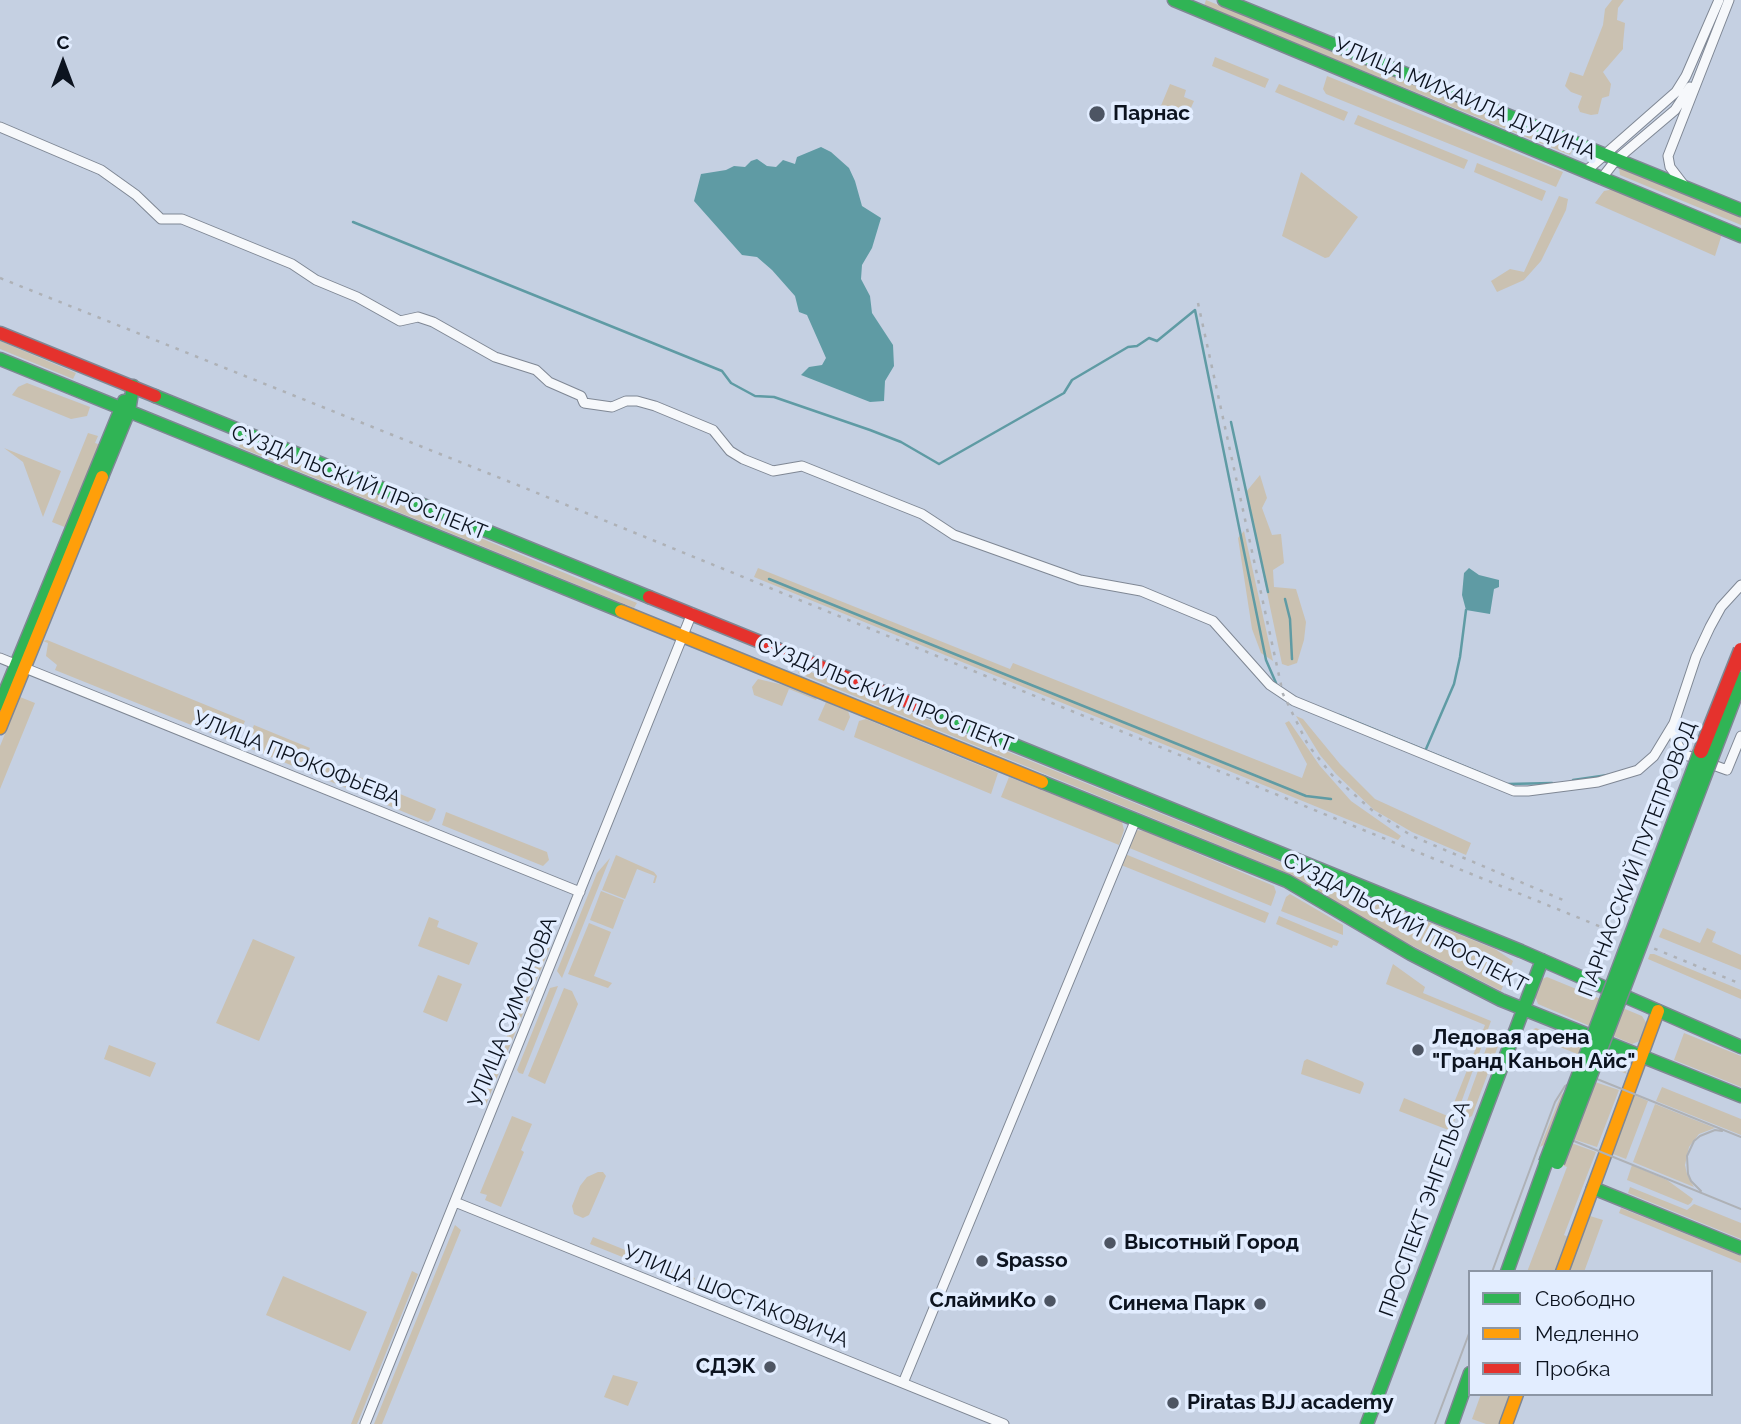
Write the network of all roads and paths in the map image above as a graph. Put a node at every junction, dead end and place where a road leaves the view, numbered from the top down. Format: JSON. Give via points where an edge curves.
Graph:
{"nodes":[{"id":1,"x":1174,"y":0,"type":"edge"},
{"id":2,"x":1224,"y":0,"type":"edge"},
{"id":3,"x":1719,"y":0,"type":"edge"},
{"id":4,"x":1729,"y":0,"type":"edge"},
{"id":5,"x":1701,"y":68,"type":"junction"},
{"id":6,"x":0,"y":127,"type":"edge"},
{"id":7,"x":1610,"y":158,"type":"junction"},
{"id":8,"x":1585,"y":172,"type":"junction"},
{"id":9,"x":1601,"y":178,"type":"junction"},
{"id":10,"x":1686,"y":188,"type":"junction"},
{"id":11,"x":1741,"y":210,"type":"edge"},
{"id":12,"x":1741,"y":236,"type":"edge"},
{"id":13,"x":0,"y":333,"type":"edge"},
{"id":14,"x":0,"y":359,"type":"edge"},
{"id":15,"x":134,"y":386,"type":"junction"},
{"id":16,"x":124,"y":409,"type":"junction"},
{"id":17,"x":1741,"y":585,"type":"edge"},
{"id":18,"x":692,"y":613,"type":"junction"},
{"id":19,"x":683,"y":636,"type":"junction"},
{"id":20,"x":1741,"y":649,"type":"edge"},
{"id":21,"x":0,"y":658,"type":"edge"},
{"id":22,"x":20,"y":666,"type":"junction"},
{"id":23,"x":1741,"y":679,"type":"edge"},
{"id":24,"x":0,"y":704,"type":"edge"},
{"id":25,"x":1674,"y":723,"type":"junction"},
{"id":26,"x":0,"y":728,"type":"edge"},
{"id":27,"x":1741,"y":736,"type":"edge"},
{"id":28,"x":1136,"y":819,"type":"junction"},
{"id":29,"x":580,"y":892,"type":"junction"},
{"id":30,"x":1542,"y":960,"type":"junction"},
{"id":31,"x":1523,"y":1010,"type":"junction"},
{"id":32,"x":1658,"y":1011,"type":"junction"},
{"id":33,"x":1741,"y":1047,"type":"edge"},
{"id":34,"x":1642,"y":1057,"type":"junction"},
{"id":35,"x":1741,"y":1096,"type":"edge"},
{"id":36,"x":1550,"y":1165,"type":"junction"},
{"id":37,"x":1593,"y":1188,"type":"junction"},
{"id":38,"x":456,"y":1202,"type":"junction"},
{"id":39,"x":1741,"y":1248,"type":"edge"},
{"id":40,"x":1508,"y":1270,"type":"edge"},
{"id":41,"x":1518,"y":1270,"type":"edge"},
{"id":42,"x":1563,"y":1270,"type":"edge"},
{"id":43,"x":1468,"y":1379,"type":"edge"},
{"id":44,"x":904,"y":1383,"type":"junction"},
{"id":45,"x":1471,"y":1396,"type":"edge"},
{"id":46,"x":1516,"y":1396,"type":"edge"},
{"id":47,"x":366,"y":1424,"type":"edge"},
{"id":48,"x":1004,"y":1424,"type":"edge"},
{"id":49,"x":1367,"y":1424,"type":"edge"},
{"id":50,"x":1452,"y":1424,"type":"edge"},
{"id":51,"x":1461,"y":1424,"type":"edge"},
{"id":52,"x":1506,"y":1424,"type":"edge"}],
"edges":[{"from":1,"to":8,"type":"main road","name":"УЛИЦА МИХАИЛА ДУДИНА"},
{"from":2,"to":7,"type":"main road","name":"УЛИЦА МИХАИЛА ДУДИНА"},
{"from":3,"to":7,"type":"street","via":[[1676,92]]},
{"from":4,"to":5,"type":"street"},
{"from":5,"to":7,"type":"street","via":[[1675,110]]},
{"from":5,"to":10,"type":"street","via":[[1668,156],[1670,167]]},
{"from":6,"to":25,"type":"street","via":[[102,170],[161,219],[182,219],[292,264],[400,321],[418,317],[433,322],[495,357],[536,370],[549,382],[581,396],[584,403],[612,407],[636,401],[655,406],[713,430],[730,451],[773,471],[802,467],[922,514],[954,535],[1080,580],[1141,591],[1213,621],[1270,685],[1294,701],[1514,791],[1598,782],[1637,770],[1654,756]]},
{"from":7,"to":8,"type":"street"},
{"from":7,"to":9,"type":"street"},
{"from":7,"to":10,"type":"main road","name":"УЛИЦА МИХАИЛА ДУДИНА"},
{"from":8,"to":9,"type":"main road","name":"УЛИЦА МИХАИЛА ДУДИНА"},
{"from":9,"to":12,"type":"main road","name":"УЛИЦА МИХАИЛА ДУДИНА"},
{"from":10,"to":11,"type":"main road","name":"УЛИЦА МИХАИЛА ДУДИНА"},
{"from":13,"to":15,"type":"main road","name":"СУЗДАЛЬСКИЙ ПРОСПЕКТ"},
{"from":14,"to":16,"type":"main road","name":"СУЗДАЛЬСКИЙ ПРОСПЕКТ"},
{"from":15,"to":16,"type":"main road"},
{"from":15,"to":18,"type":"main road","name":"СУЗДАЛЬСКИЙ ПРОСПЕКТ"},
{"from":16,"to":19,"type":"main road","name":"СУЗДАЛЬСКИЙ ПРОСПЕКТ"},
{"from":16,"to":22,"type":"main road"},
{"from":17,"to":25,"type":"street","via":[[1710,627]]},
{"from":18,"to":19,"type":"street","name":"УЛИЦА СИМОНОВА"},
{"from":18,"to":30,"type":"main road","name":"СУЗДАЛЬСКИЙ ПРОСПЕКТ"},
{"from":19,"to":28,"type":"main road","name":"СУЗДАЛЬСКИЙ ПРОСПЕКТ"},
{"from":19,"to":29,"type":"street","name":"УЛИЦА СИМОНОВА"},
{"from":20,"to":36,"type":"main road","name":"ПАРНАССКИЙ ПУТЕПРОВОД","bridge":true},
{"from":21,"to":22,"type":"street","name":"УЛИЦА ПРОКОФЬЕВА"},
{"from":22,"to":24,"type":"main road"},
{"from":22,"to":26,"type":"main road"},
{"from":22,"to":29,"type":"street","name":"УЛИЦА ПРОКОФЬЕВА"},
{"from":23,"to":36,"type":"main road","name":"ПАРНАССКИЙ ПУТЕПРОВОД","bridge":true},
{"from":25,"to":27,"type":"street","via":[[1675,739],[1683,754],[1727,769]]},
{"from":28,"to":31,"type":"main road","name":"СУЗДАЛЬСКИЙ ПРОСПЕКТ","via":[[1287,881],[1411,954]]},
{"from":28,"to":44,"type":"street"},
{"from":29,"to":38,"type":"street","name":"УЛИЦА СИМОНОВА"},
{"from":30,"to":31,"type":"main road","name":"ПРОСПЕКТ ЭНГЕЛЬСА"},
{"from":30,"to":32,"type":"main road","name":"СУЗДАЛЬСКИЙ ПРОСПЕКТ"},
{"from":31,"to":34,"type":"main road","name":"СУЗДАЛЬСКИЙ ПРОСПЕКТ"},
{"from":31,"to":49,"type":"main road","name":"ПРОСПЕКТ ЭНГЕЛЬСА"},
{"from":32,"to":33,"type":"main road","name":"СУЗДАЛЬСКИЙ ПРОСПЕКТ"},
{"from":32,"to":34,"type":"main road"},
{"from":34,"to":35,"type":"main road","name":"СУЗДАЛЬСКИЙ ПРОСПЕКТ"},
{"from":34,"to":37,"type":"main road"},
{"from":36,"to":40,"type":"main road"},
{"from":36,"to":41,"type":"main road"},
{"from":37,"to":39,"type":"main road"},
{"from":37,"to":42,"type":"main road"},
{"from":38,"to":44,"type":"street","name":"УЛИЦА ШОСТАКОВИЧА"},
{"from":38,"to":47,"type":"street","name":"УЛИЦА СИМОНОВА"},
{"from":43,"to":50,"type":"main road"},
{"from":44,"to":48,"type":"street","name":"УЛИЦА ШОСТАКОВИЧА"},
{"from":45,"to":51,"type":"main road"},
{"from":46,"to":52,"type":"main road"}]}
